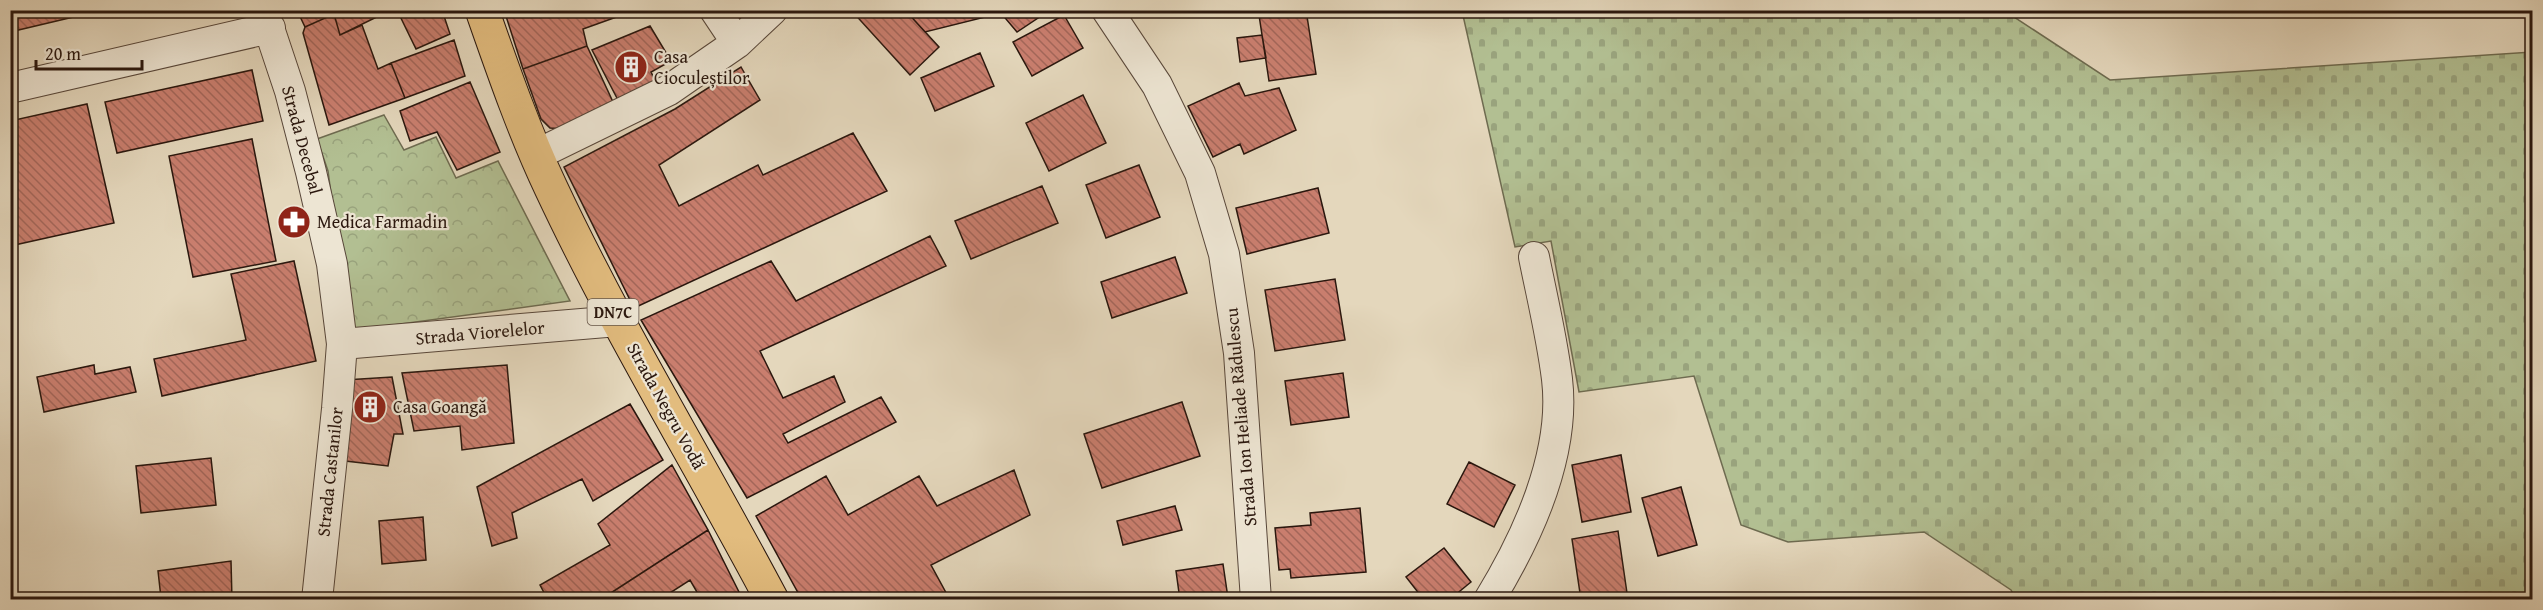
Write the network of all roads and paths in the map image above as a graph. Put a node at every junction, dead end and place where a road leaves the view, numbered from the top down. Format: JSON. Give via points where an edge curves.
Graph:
{"nodes":[{"id":1,"x":482,"y":10,"type":"edge"},
{"id":2,"x":715,"y":10,"type":"edge"},
{"id":3,"x":772,"y":10,"type":"edge"},
{"id":4,"x":1107,"y":10,"type":"edge"},
{"id":5,"x":266,"y":19,"type":"edge"},
{"id":6,"x":737,"y":43,"type":"junction"},
{"id":7,"x":10,"y":88,"type":"edge"},
{"id":8,"x":536,"y":155,"type":"junction"},
{"id":9,"x":1534,"y":257,"type":"dead end"},
{"id":10,"x":618,"y":321,"type":"junction"},
{"id":11,"x":342,"y":344,"type":"junction"},
{"id":12,"x":317,"y":600,"type":"edge"},
{"id":13,"x":772,"y":600,"type":"edge"},
{"id":14,"x":1256,"y":600,"type":"edge"},
{"id":15,"x":1489,"y":600,"type":"edge"}],
"edges":[{"from":1,"to":8,"type":"main road","name":"Strada Negru Vodă","number":"DN7C"},
{"from":2,"to":6,"type":"street"},
{"from":3,"to":6,"type":"street"},
{"from":4,"to":14,"type":"street","name":"Strada Ion Heliade Rădulescu","via":[[1156,85],[1200,173],[1224,254],[1239,353]]},
{"from":5,"to":7,"type":"street"},
{"from":5,"to":11,"type":"street","name":"Strada Decebal","via":[[311,172],[332,264]]},
{"from":6,"to":8,"type":"street","via":[[669,90]]},
{"from":8,"to":10,"type":"main road","name":"Strada Negru Vodă","number":"DN7C"},
{"from":9,"to":15,"type":"street","via":[[1557,380],[1554,439],[1543,493],[1511,564]]},
{"from":10,"to":11,"type":"street","name":"Strada Viorelelor"},
{"from":10,"to":13,"type":"main road","name":"Strada Negru Vodă","number":"DN7C"},
{"from":11,"to":12,"type":"street","name":"Strada Castanilor"}]}
